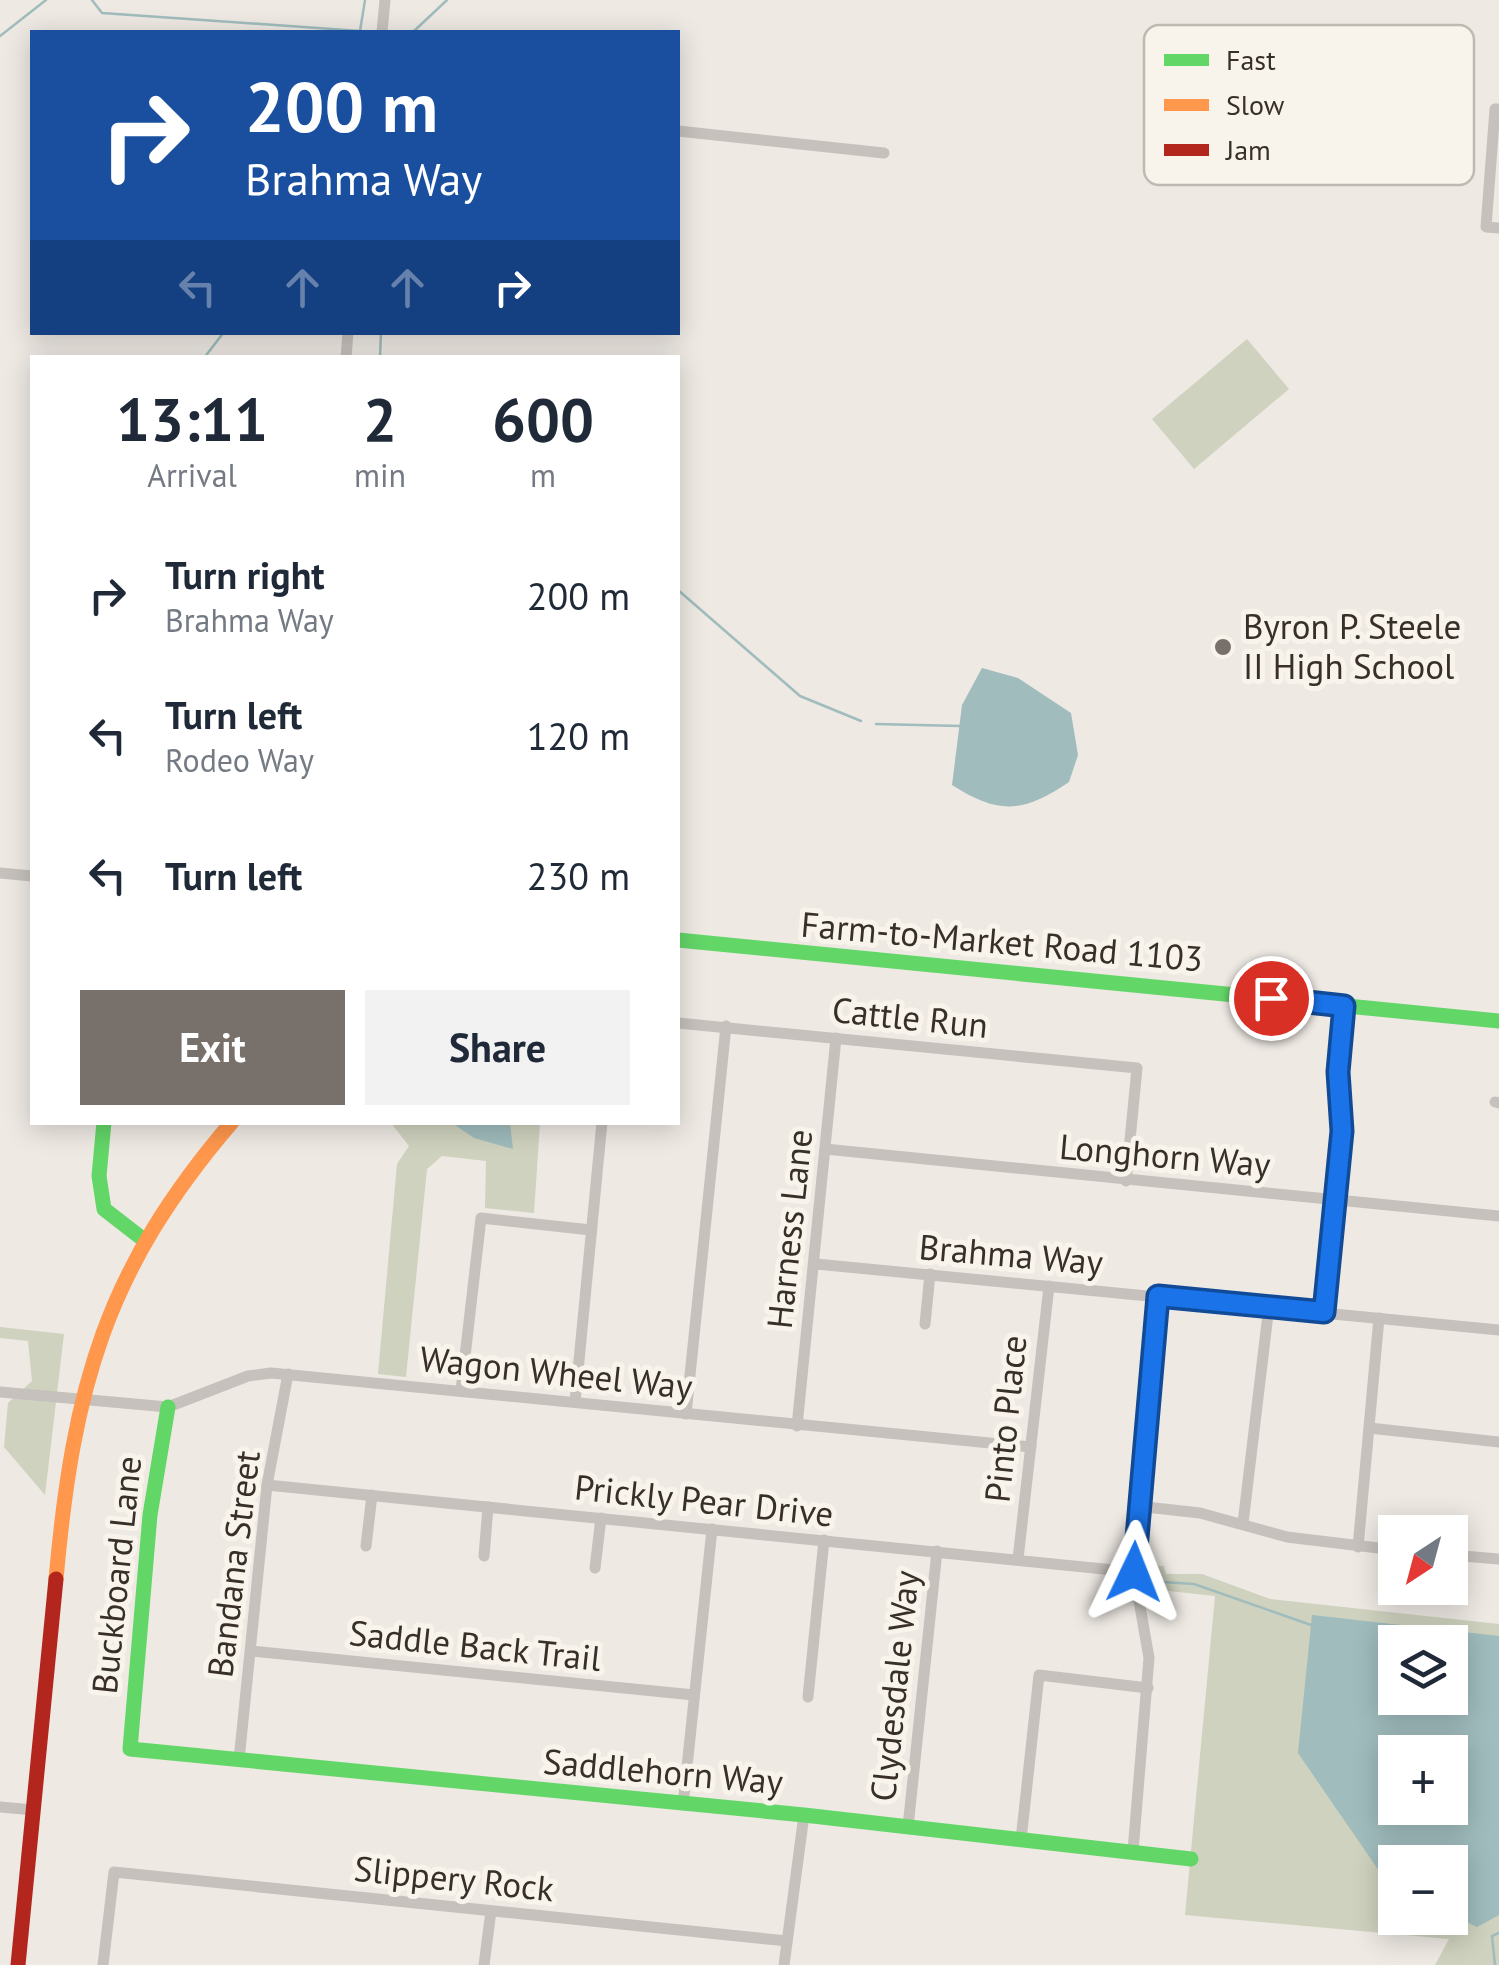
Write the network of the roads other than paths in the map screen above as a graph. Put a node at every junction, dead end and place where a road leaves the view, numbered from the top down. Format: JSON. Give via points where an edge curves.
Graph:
{"nodes":[{"id":1,"x":384,"y":0,"type":"edge"},
{"id":2,"x":382,"y":30,"type":"edge"},
{"id":3,"x":1497,"y":109,"type":"edge"},
{"id":4,"x":680,"y":131,"type":"edge"},
{"id":5,"x":884,"y":153,"type":"dead end"},
{"id":6,"x":1492,"y":228,"type":"edge"},
{"id":7,"x":0,"y":873,"type":"edge"},
{"id":8,"x":30,"y":876,"type":"edge"},
{"id":9,"x":680,"y":940,"type":"edge"},
{"id":10,"x":1344,"y":1006,"type":"junction"},
{"id":11,"x":1499,"y":1021,"type":"edge"},
{"id":12,"x":680,"y":1024,"type":"edge"},
{"id":13,"x":726,"y":1026,"type":"junction"},
{"id":14,"x":836,"y":1038,"type":"junction"},
{"id":15,"x":104,"y":1125,"type":"edge"},
{"id":16,"x":230,"y":1125,"type":"edge"},
{"id":17,"x":602,"y":1125,"type":"edge"},
{"id":18,"x":825,"y":1149,"type":"junction"},
{"id":19,"x":1126,"y":1180,"type":"junction"},
{"id":20,"x":1335,"y":1200,"type":"junction"},
{"id":21,"x":1499,"y":1216,"type":"edge"},
{"id":22,"x":591,"y":1230,"type":"junction"},
{"id":23,"x":144,"y":1240,"type":"junction"},
{"id":24,"x":816,"y":1264,"type":"junction"},
{"id":25,"x":930,"y":1274,"type":"junction"},
{"id":26,"x":1049,"y":1286,"type":"junction"},
{"id":27,"x":1158,"y":1296,"type":"junction"},
{"id":28,"x":1270,"y":1306,"type":"junction"},
{"id":29,"x":1324,"y":1312,"type":"junction"},
{"id":30,"x":1379,"y":1318,"type":"junction"},
{"id":31,"x":925,"y":1324,"type":"dead end"},
{"id":32,"x":1499,"y":1330,"type":"edge"},
{"id":33,"x":288,"y":1374,"type":"junction"},
{"id":34,"x":461,"y":1391,"type":"junction"},
{"id":35,"x":0,"y":1392,"type":"edge"},
{"id":36,"x":80,"y":1399,"type":"junction"},
{"id":37,"x":574,"y":1402,"type":"junction"},
{"id":38,"x":168,"y":1408,"type":"junction"},
{"id":39,"x":686,"y":1414,"type":"junction"},
{"id":40,"x":797,"y":1426,"type":"junction"},
{"id":41,"x":1369,"y":1428,"type":"junction"},
{"id":42,"x":1499,"y":1442,"type":"edge"},
{"id":43,"x":1031,"y":1448,"type":"junction"},
{"id":44,"x":267,"y":1485,"type":"junction"},
{"id":45,"x":372,"y":1496,"type":"junction"},
{"id":46,"x":1136,"y":1506,"type":"junction"},
{"id":47,"x":488,"y":1507,"type":"junction"},
{"id":48,"x":601,"y":1518,"type":"junction"},
{"id":49,"x":1243,"y":1523,"type":"junction"},
{"id":50,"x":712,"y":1529,"type":"junction"},
{"id":51,"x":824,"y":1540,"type":"junction"},
{"id":52,"x":366,"y":1546,"type":"dead end"},
{"id":53,"x":1358,"y":1547,"type":"junction"},
{"id":54,"x":1378,"y":1549,"type":"edge"},
{"id":55,"x":937,"y":1551,"type":"junction"},
{"id":56,"x":484,"y":1556,"type":"dead end"},
{"id":57,"x":1468,"y":1556,"type":"edge"},
{"id":58,"x":1018,"y":1559,"type":"junction"},
{"id":59,"x":1499,"y":1559,"type":"edge"},
{"id":60,"x":595,"y":1568,"type":"dead end"},
{"id":61,"x":1134,"y":1572,"type":"junction"},
{"id":62,"x":251,"y":1651,"type":"junction"},
{"id":63,"x":1148,"y":1688,"type":"junction"},
{"id":64,"x":694,"y":1695,"type":"junction"},
{"id":65,"x":808,"y":1697,"type":"dead end"},
{"id":66,"x":130,"y":1749,"type":"joint"},
{"id":67,"x":239,"y":1760,"type":"junction"},
{"id":68,"x":683,"y":1805,"type":"junction"},
{"id":69,"x":0,"y":1807,"type":"edge"},
{"id":70,"x":34,"y":1810,"type":"junction"},
{"id":71,"x":804,"y":1815,"type":"junction"},
{"id":72,"x":908,"y":1826,"type":"junction"},
{"id":73,"x":1021,"y":1840,"type":"junction"},
{"id":74,"x":1133,"y":1851,"type":"junction"},
{"id":75,"x":1191,"y":1859,"type":"dead end"},
{"id":76,"x":490,"y":1910,"type":"junction"},
{"id":77,"x":787,"y":1941,"type":"junction"},
{"id":78,"x":18,"y":1965,"type":"edge"},
{"id":79,"x":103,"y":1965,"type":"edge"},
{"id":80,"x":484,"y":1965,"type":"edge"},
{"id":81,"x":784,"y":1965,"type":"edge"}],
"edges":[{"from":1,"to":2,"type":"street"},
{"from":3,"to":6,"type":"street"},
{"from":4,"to":5,"type":"street"},
{"from":7,"to":8,"type":"street"},
{"from":9,"to":10,"type":"main road","name":"Farm-to-Market Road 1103"},
{"from":10,"to":11,"type":"main road","name":"Farm-to-Market Road 1103"},
{"from":10,"to":20,"type":"street"},
{"from":12,"to":13,"type":"street","name":"Cattle Run"},
{"from":13,"to":14,"type":"street","name":"Cattle Run"},
{"from":13,"to":39,"type":"street"},
{"from":14,"to":18,"type":"street","name":"Harness Lane"},
{"from":14,"to":19,"type":"street","name":"Cattle Run","via":[[1137,1068]]},
{"from":15,"to":23,"type":"main road","via":[[104,1209]]},
{"from":16,"to":23,"type":"main road"},
{"from":17,"to":22,"type":"street"},
{"from":18,"to":19,"type":"street","name":"Longhorn Way"},
{"from":18,"to":24,"type":"street","name":"Harness Lane"},
{"from":19,"to":20,"type":"street","name":"Longhorn Way"},
{"from":20,"to":21,"type":"street","name":"Longhorn Way"},
{"from":20,"to":29,"type":"street"},
{"from":22,"to":34,"type":"street","via":[[481,1218]]},
{"from":22,"to":37,"type":"street"},
{"from":23,"to":36,"type":"main road","via":[[103,1324]]},
{"from":24,"to":25,"type":"street","name":"Brahma Way"},
{"from":24,"to":40,"type":"street","name":"Harness Lane"},
{"from":25,"to":26,"type":"street","name":"Brahma Way"},
{"from":25,"to":31,"type":"street"},
{"from":26,"to":27,"type":"street","name":"Brahma Way"},
{"from":26,"to":43,"type":"street","name":"Pinto Place"},
{"from":27,"to":28,"type":"street","name":"Brahma Way"},
{"from":27,"to":46,"type":"street"},
{"from":28,"to":29,"type":"street","name":"Brahma Way"},
{"from":28,"to":49,"type":"street"},
{"from":29,"to":30,"type":"street","name":"Brahma Way"},
{"from":30,"to":32,"type":"street","name":"Brahma Way"},
{"from":30,"to":41,"type":"street"},
{"from":33,"to":34,"type":"street","name":"Wagon Wheel Way"},
{"from":33,"to":38,"type":"street","name":"Wagon Wheel Way","via":[[248,1376]]},
{"from":33,"to":44,"type":"street","name":"Bandana Street"},
{"from":34,"to":37,"type":"street","name":"Wagon Wheel Way"},
{"from":35,"to":36,"type":"street","name":"Wagon Wheel Way"},
{"from":36,"to":38,"type":"street","name":"Wagon Wheel Way"},
{"from":36,"to":70,"type":"main road","via":[[60,1529]]},
{"from":37,"to":39,"type":"street","name":"Wagon Wheel Way"},
{"from":38,"to":66,"type":"main road","name":"Buckboard Lane","via":[[150,1514]]},
{"from":39,"to":40,"type":"street","name":"Wagon Wheel Way"},
{"from":40,"to":43,"type":"street","name":"Wagon Wheel Way"},
{"from":41,"to":42,"type":"street"},
{"from":41,"to":53,"type":"street"},
{"from":43,"to":58,"type":"street","name":"Pinto Place"},
{"from":44,"to":45,"type":"street","name":"Prickly Pear Drive"},
{"from":44,"to":62,"type":"street","name":"Bandana Street"},
{"from":45,"to":47,"type":"street","name":"Prickly Pear Drive"},
{"from":45,"to":52,"type":"street"},
{"from":46,"to":49,"type":"street"},
{"from":46,"to":61,"type":"street"},
{"from":47,"to":48,"type":"street","name":"Prickly Pear Drive"},
{"from":47,"to":56,"type":"street"},
{"from":48,"to":50,"type":"street","name":"Prickly Pear Drive"},
{"from":48,"to":60,"type":"street"},
{"from":49,"to":53,"type":"street","via":[[1259,1532]]},
{"from":50,"to":51,"type":"street","name":"Prickly Pear Drive"},
{"from":50,"to":64,"type":"street"},
{"from":51,"to":55,"type":"street","name":"Prickly Pear Drive"},
{"from":51,"to":65,"type":"street"},
{"from":53,"to":54,"type":"street"},
{"from":55,"to":58,"type":"street","name":"Prickly Pear Drive"},
{"from":55,"to":72,"type":"street","name":"Clydesdale Way"},
{"from":57,"to":59,"type":"street"},
{"from":58,"to":61,"type":"street","name":"Prickly Pear Drive"},
{"from":61,"to":63,"type":"street"},
{"from":62,"to":64,"type":"street","name":"Saddle Back Trail"},
{"from":62,"to":67,"type":"street","name":"Bandana Street"},
{"from":63,"to":73,"type":"street","via":[[1039,1676]]},
{"from":63,"to":74,"type":"street"},
{"from":64,"to":68,"type":"street"},
{"from":66,"to":67,"type":"main road","name":"Saddlehorn Way"},
{"from":67,"to":68,"type":"main road","name":"Saddlehorn Way"},
{"from":68,"to":71,"type":"main road","name":"Saddlehorn Way"},
{"from":69,"to":70,"type":"street"},
{"from":70,"to":78,"type":"main road"},
{"from":71,"to":72,"type":"main road","name":"Saddlehorn Way"},
{"from":71,"to":77,"type":"street"},
{"from":72,"to":73,"type":"main road","name":"Saddlehorn Way"},
{"from":73,"to":74,"type":"main road","name":"Saddlehorn Way"},
{"from":74,"to":75,"type":"main road","name":"Saddlehorn Way"},
{"from":76,"to":77,"type":"street","name":"Slippery Rock"},
{"from":76,"to":79,"type":"street","name":"Slippery Rock","via":[[114,1872]]},
{"from":76,"to":80,"type":"street"},
{"from":77,"to":81,"type":"street"}]}
